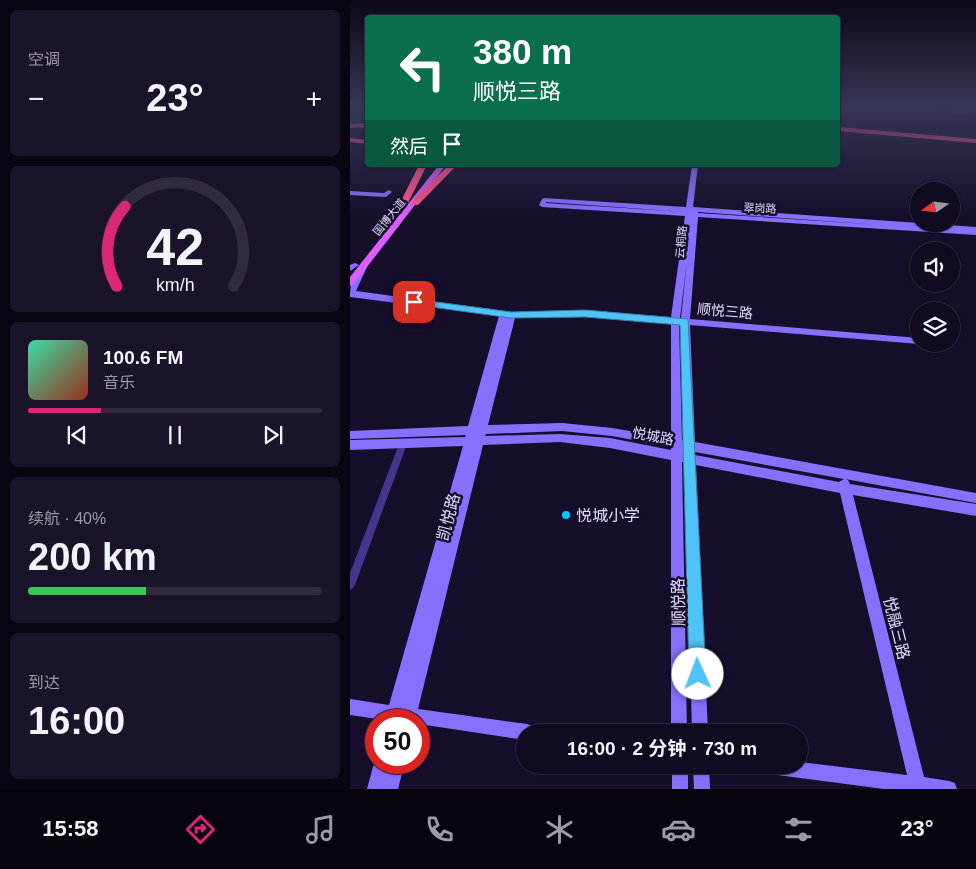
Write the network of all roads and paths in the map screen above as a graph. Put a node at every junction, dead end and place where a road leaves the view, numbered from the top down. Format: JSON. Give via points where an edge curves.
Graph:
{"nodes":[{"id":1,"x":422,"y":167,"type":"edge"},
{"id":2,"x":432,"y":167,"type":"edge"},
{"id":3,"x":442,"y":167,"type":"edge"},
{"id":4,"x":451,"y":167,"type":"edge"},
{"id":5,"x":695,"y":167,"type":"edge"},
{"id":6,"x":700,"y":167,"type":"edge"},
{"id":7,"x":350,"y":191,"type":"edge"},
{"id":8,"x":388,"y":194,"type":"dead end"},
{"id":9,"x":415,"y":203,"type":"junction"},
{"id":10,"x":543,"y":203,"type":"dead end"},
{"id":11,"x":402,"y":207,"type":"junction"},
{"id":12,"x":691,"y":213,"type":"junction"},
{"id":13,"x":976,"y":229,"type":"edge"},
{"id":14,"x":976,"y":233,"type":"edge"},
{"id":15,"x":354,"y":268,"type":"edge"},
{"id":16,"x":350,"y":283,"type":"edge"},
{"id":17,"x":350,"y":293,"type":"edge"},
{"id":18,"x":507,"y":314,"type":"junction"},
{"id":19,"x":680,"y":321,"type":"junction"},
{"id":20,"x":910,"y":340,"type":"edge"},
{"id":21,"x":350,"y":435,"type":"edge"},
{"id":22,"x":474,"y":437,"type":"junction"},
{"id":23,"x":403,"y":444,"type":"junction"},
{"id":24,"x":350,"y":445,"type":"edge"},
{"id":25,"x":676,"y":450,"type":"junction"},
{"id":26,"x":689,"y":452,"type":"junction"},
{"id":27,"x":842,"y":474,"type":"junction"},
{"id":28,"x":846,"y":489,"type":"junction"},
{"id":29,"x":976,"y":498,"type":"edge"},
{"id":30,"x":976,"y":510,"type":"edge"},
{"id":31,"x":350,"y":585,"type":"edge"},
{"id":32,"x":350,"y":707,"type":"edge"},
{"id":33,"x":403,"y":709,"type":"edge"},
{"id":34,"x":365,"y":710,"type":"edge"},
{"id":35,"x":430,"y":720,"type":"edge"},
{"id":36,"x":679,"y":724,"type":"edge"},
{"id":37,"x":700,"y":724,"type":"edge"},
{"id":38,"x":516,"y":731,"type":"edge"},
{"id":39,"x":808,"y":771,"type":"edge"},
{"id":40,"x":378,"y":774,"type":"edge"},
{"id":41,"x":394,"y":774,"type":"edge"},
{"id":42,"x":680,"y":774,"type":"edge"},
{"id":43,"x":701,"y":774,"type":"edge"},
{"id":44,"x":918,"y":787,"type":"edge"},
{"id":45,"x":374,"y":789,"type":"edge"},
{"id":46,"x":390,"y":789,"type":"edge"},
{"id":47,"x":680,"y":789,"type":"edge"},
{"id":48,"x":702,"y":789,"type":"edge"},
{"id":49,"x":949,"y":789,"type":"edge"}],
"edges":[{"from":1,"to":11,"type":"highway"},
{"from":2,"to":11,"type":"main road","name":"国博大道"},
{"from":3,"to":9,"type":"main road","name":"国博大道"},
{"from":4,"to":9,"type":"highway"},
{"from":5,"to":12,"type":"main road","name":"云桐路"},
{"from":6,"to":12,"type":"main road","name":"云桐路"},
{"from":7,"to":8,"type":"main road"},
{"from":9,"to":15,"type":"main road","name":"国博大道"},
{"from":10,"to":12,"type":"main road","name":"翠岗路"},
{"from":11,"to":15,"type":"main road","name":"国博大道"},
{"from":12,"to":13,"type":"main road","name":"翠岗路"},
{"from":12,"to":14,"type":"main road","name":"翠岗路"},
{"from":12,"to":19,"type":"main road","name":"云桐路"},
{"from":15,"to":16,"type":"main road","name":"国博大道"},
{"from":15,"to":17,"type":"main road"},
{"from":17,"to":18,"type":"main road","name":"顺悦三路"},
{"from":18,"to":19,"type":"main road","name":"顺悦三路","via":[[585,313]]},
{"from":18,"to":22,"type":"main road","name":"凯悦路"},
{"from":19,"to":20,"type":"main road","name":"顺悦三路"},
{"from":19,"to":25,"type":"main road","name":"顺悦路"},
{"from":19,"to":26,"type":"main road","name":"顺悦路"},
{"from":21,"to":22,"type":"main road","name":"悦城路"},
{"from":22,"to":23,"type":"main road","name":"悦城路"},
{"from":22,"to":25,"type":"main road","name":"悦城路","via":[[560,438]]},
{"from":22,"to":33,"type":"main road","name":"凯悦路"},
{"from":23,"to":24,"type":"main road","name":"悦城路"},
{"from":23,"to":31,"type":"street"},
{"from":25,"to":26,"type":"main road","name":"悦城路"},
{"from":25,"to":36,"type":"main road","name":"顺悦路"},
{"from":26,"to":27,"type":"main road","name":"悦城路"},
{"from":26,"to":28,"type":"main road","name":"悦城路"},
{"from":26,"to":37,"type":"main road","name":"顺悦路"},
{"from":27,"to":28,"type":"main road","name":"悦融三路"},
{"from":27,"to":29,"type":"main road","name":"悦城路"},
{"from":28,"to":30,"type":"main road","name":"悦城路"},
{"from":28,"to":44,"type":"main road","name":"悦融三路"},
{"from":32,"to":34,"type":"main road"},
{"from":35,"to":38,"type":"main road"},
{"from":39,"to":44,"type":"main road"},
{"from":40,"to":45,"type":"main road"},
{"from":41,"to":46,"type":"main road"},
{"from":42,"to":47,"type":"main road"},
{"from":43,"to":48,"type":"main road"},
{"from":44,"to":49,"type":"main road"}]}
